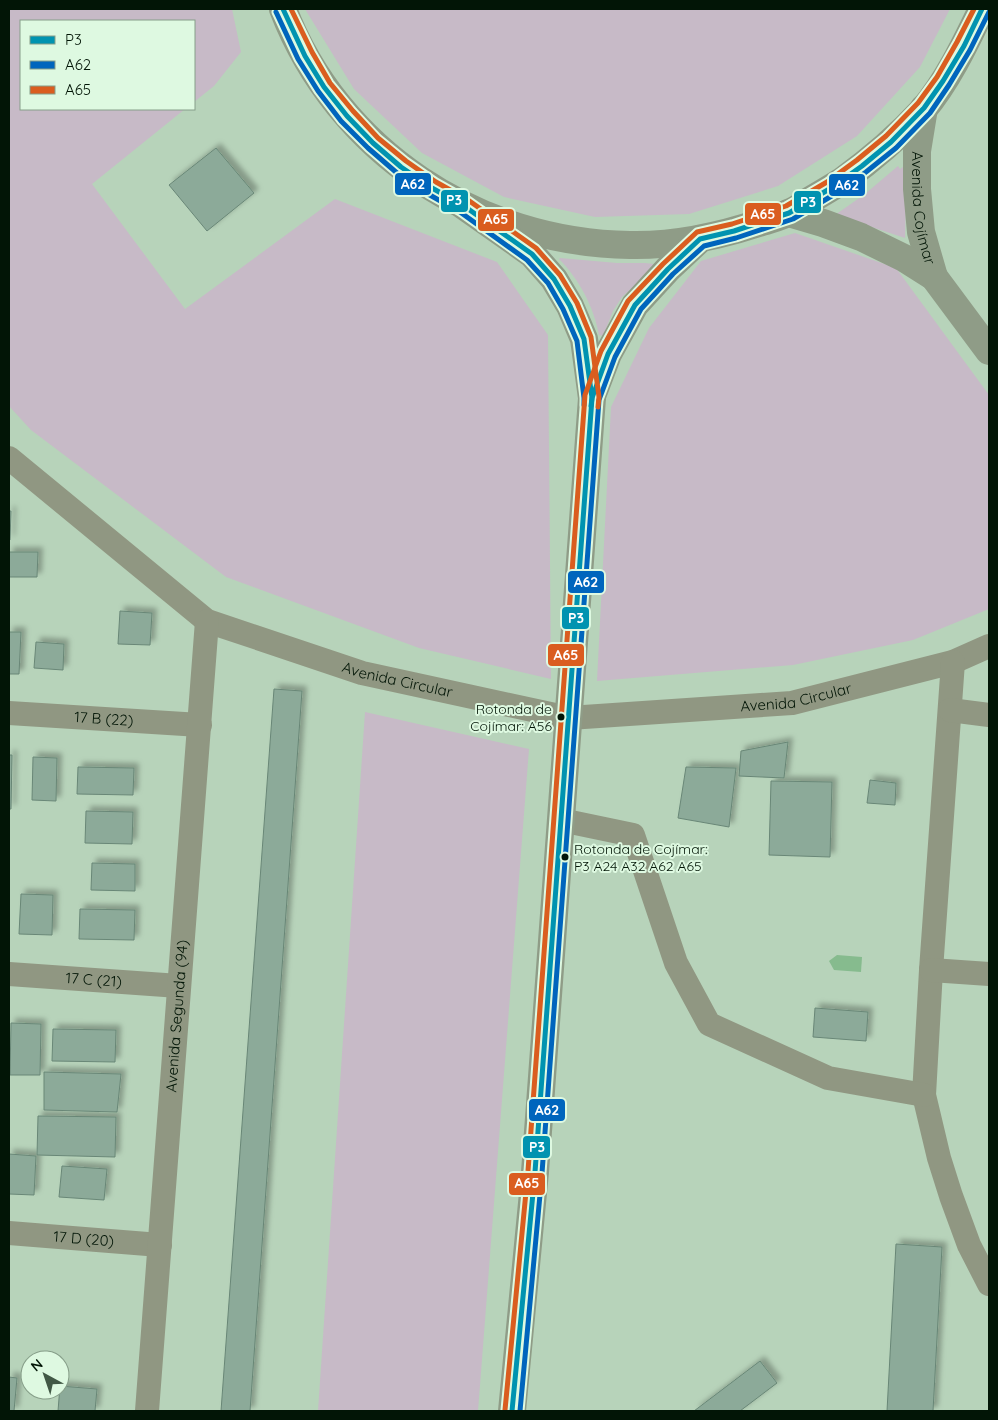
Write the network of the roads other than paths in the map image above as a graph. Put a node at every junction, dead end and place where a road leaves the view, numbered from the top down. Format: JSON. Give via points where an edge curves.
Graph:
{"nodes":[{"id":1,"x":283,"y":9,"type":"edge"},
{"id":2,"x":982,"y":9,"type":"edge"},
{"id":3,"x":924,"y":108,"type":"junction"},
{"id":4,"x":464,"y":206,"type":"junction"},
{"id":5,"x":789,"y":213,"type":"junction"},
{"id":6,"x":700,"y":239,"type":"junction"},
{"id":7,"x":934,"y":277,"type":"junction"},
{"id":8,"x":989,"y":352,"type":"edge"},
{"id":9,"x":592,"y":398,"type":"junction"},
{"id":10,"x":9,"y":458,"type":"edge"},
{"id":11,"x":207,"y":621,"type":"junction"},
{"id":12,"x":989,"y":646,"type":"edge"},
{"id":13,"x":953,"y":662,"type":"junction"},
{"id":14,"x":950,"y":710,"type":"junction"},
{"id":15,"x":9,"y":713,"type":"edge"},
{"id":16,"x":989,"y":715,"type":"edge"},
{"id":17,"x":569,"y":718,"type":"junction"},
{"id":18,"x":200,"y":726,"type":"junction"},
{"id":19,"x":561,"y":820,"type":"junction"},
{"id":20,"x":931,"y":970,"type":"junction"},
{"id":21,"x":9,"y":974,"type":"edge"},
{"id":22,"x":989,"y":974,"type":"edge"},
{"id":23,"x":179,"y":986,"type":"junction"},
{"id":24,"x":924,"y":1095,"type":"junction"},
{"id":25,"x":9,"y":1234,"type":"edge"},
{"id":26,"x":979,"y":1242,"type":"edge"},
{"id":27,"x":160,"y":1245,"type":"junction"},
{"id":28,"x":989,"y":1284,"type":"edge"},
{"id":29,"x":147,"y":1411,"type":"edge"},
{"id":30,"x":512,"y":1411,"type":"edge"}],
"edges":[{"from":1,"to":4,"type":"main road","via":[[305,56],[347,116],[402,167]]},
{"from":2,"to":3,"type":"main road","via":[[964,46]]},
{"from":3,"to":5,"type":"main road","via":[[862,166]]},
{"from":3,"to":7,"type":"main road","name":"Avenida Cojímar","via":[[917,151],[917,189],[921,232]]},
{"from":4,"to":6,"type":"main road","via":[[529,231],[597,244],[666,244]]},
{"from":4,"to":9,"type":"main road","via":[[532,254],[554,279],[584,339]]},
{"from":5,"to":6,"type":"main road"},
{"from":5,"to":7,"type":"main road","name":"Avenida Cojímar","via":[[861,237]]},
{"from":6,"to":9,"type":"main road","via":[[635,305],[608,354]]},
{"from":7,"to":8,"type":"main road","name":"Avenida Cojímar"},
{"from":9,"to":17,"type":"main road"},
{"from":10,"to":11,"type":"street","name":"Avenida Circular"},
{"from":11,"to":17,"type":"street","name":"Avenida Circular","via":[[362,673]]},
{"from":11,"to":18,"type":"street","name":"Avenida Segunda (94)"},
{"from":12,"to":13,"type":"street","name":"Avenida Circular"},
{"from":13,"to":14,"type":"street"},
{"from":13,"to":17,"type":"street","name":"Avenida Circular","via":[[792,703]]},
{"from":14,"to":16,"type":"street"},
{"from":14,"to":20,"type":"street"},
{"from":15,"to":18,"type":"street","name":"17 B (22)"},
{"from":17,"to":19,"type":"main road"},
{"from":18,"to":23,"type":"street","name":"Avenida Segunda (94)"},
{"from":19,"to":24,"type":"street","via":[[633,835],[676,963],[709,1024],[828,1078]]},
{"from":19,"to":30,"type":"main road","via":[[535,1172]]},
{"from":20,"to":22,"type":"street"},
{"from":20,"to":24,"type":"street"},
{"from":21,"to":23,"type":"street","name":"17 C (21)"},
{"from":23,"to":27,"type":"street","name":"Avenida Segunda (94)"},
{"from":24,"to":26,"type":"street","via":[[939,1158]]},
{"from":25,"to":27,"type":"street","name":"17 D (20)"},
{"from":26,"to":28,"type":"street"},
{"from":27,"to":29,"type":"street","name":"Avenida Segunda (94)"}]}
